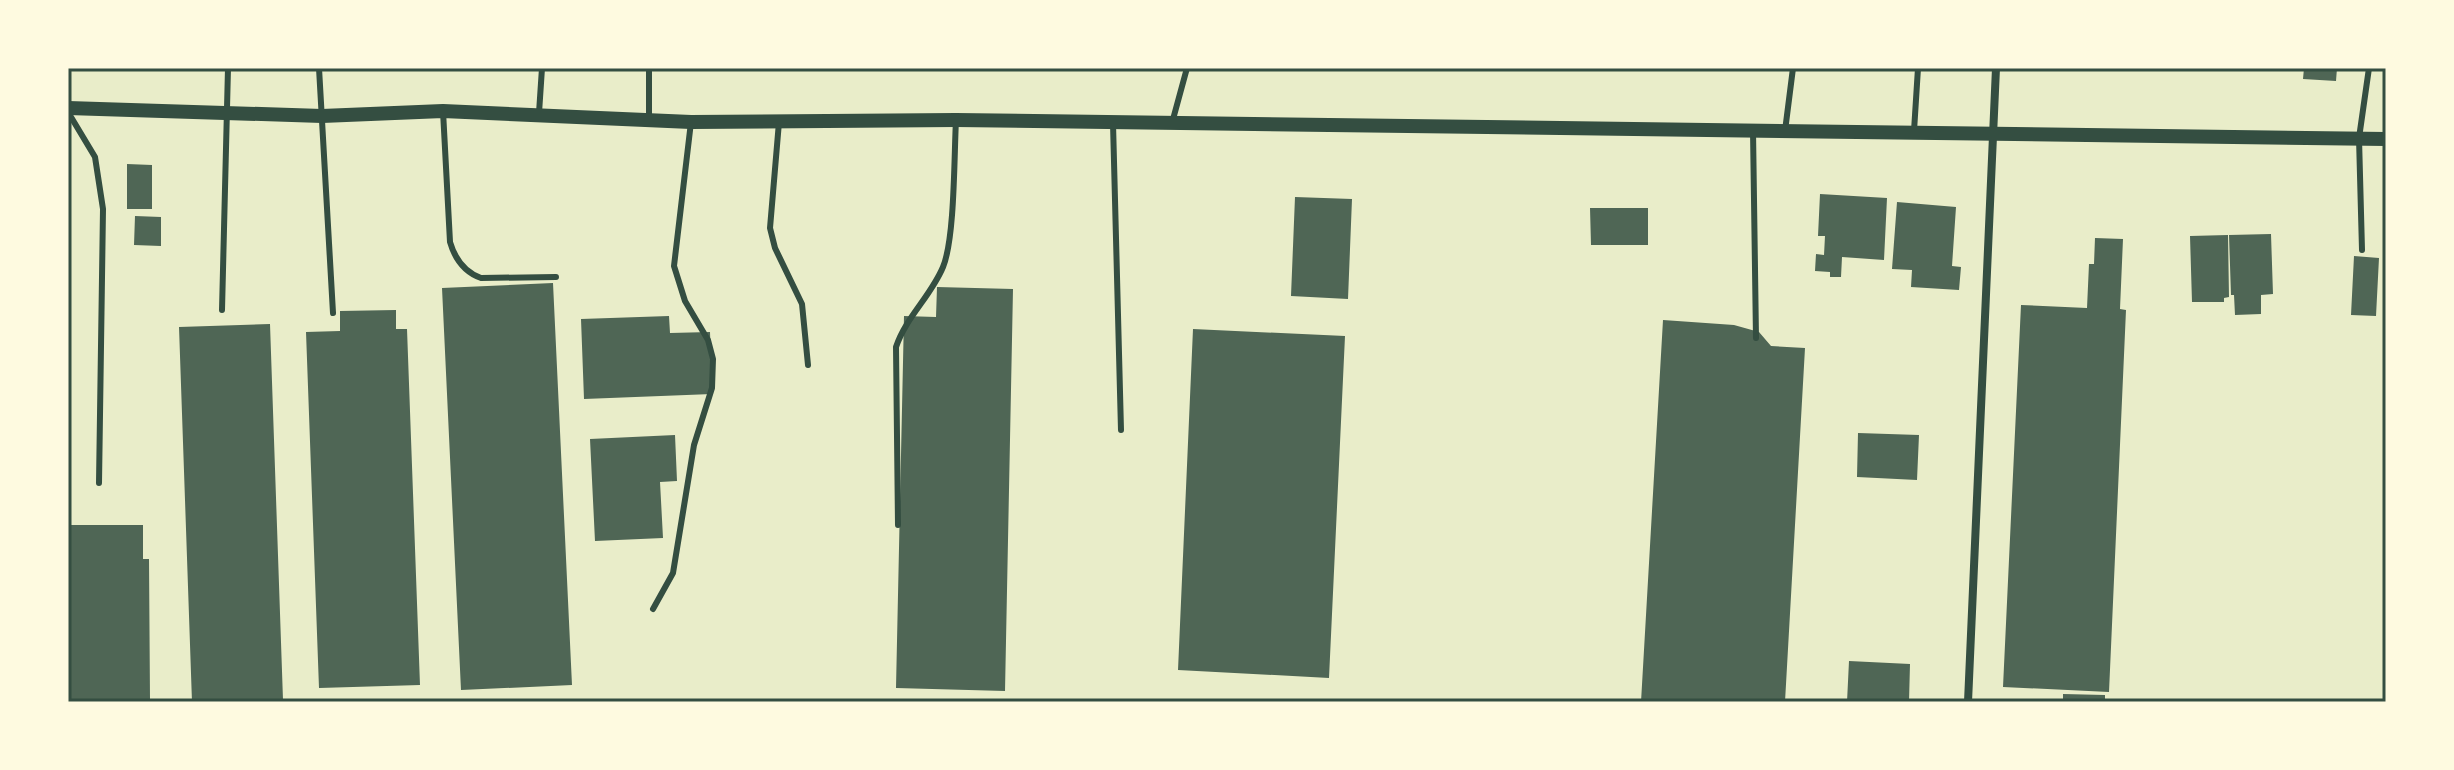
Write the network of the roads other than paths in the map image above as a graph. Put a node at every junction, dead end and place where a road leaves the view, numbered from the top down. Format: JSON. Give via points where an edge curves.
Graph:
{"nodes":[{"id":1,"x":228,"y":68,"type":"edge"},
{"id":2,"x":319,"y":68,"type":"edge"},
{"id":3,"x":542,"y":68,"type":"edge"},
{"id":4,"x":649,"y":68,"type":"edge"},
{"id":5,"x":1187,"y":68,"type":"edge"},
{"id":6,"x":1793,"y":68,"type":"edge"},
{"id":7,"x":1918,"y":68,"type":"edge"},
{"id":8,"x":1996,"y":68,"type":"edge"},
{"id":9,"x":2369,"y":68,"type":"edge"},
{"id":10,"x":68,"y":110,"type":"edge"},
{"id":11,"x":443,"y":111,"type":"junction"},
{"id":12,"x":227,"y":112,"type":"junction"},
{"id":13,"x":322,"y":116,"type":"junction"},
{"id":14,"x":539,"y":117,"type":"junction"},
{"id":15,"x":956,"y":120,"type":"junction"},
{"id":16,"x":649,"y":121,"type":"junction"},
{"id":17,"x":691,"y":122,"type":"junction"},
{"id":18,"x":779,"y":122,"type":"junction"},
{"id":19,"x":1113,"y":123,"type":"junction"},
{"id":20,"x":1172,"y":123,"type":"junction"},
{"id":21,"x":1753,"y":130,"type":"junction"},
{"id":22,"x":1785,"y":131,"type":"junction"},
{"id":23,"x":1914,"y":131,"type":"junction"},
{"id":24,"x":1994,"y":135,"type":"junction"},
{"id":25,"x":2359,"y":138,"type":"junction"},
{"id":26,"x":2386,"y":139,"type":"edge"},
{"id":27,"x":2362,"y":250,"type":"dead end"},
{"id":28,"x":556,"y":277,"type":"dead end"},
{"id":29,"x":222,"y":310,"type":"dead end"},
{"id":30,"x":333,"y":313,"type":"dead end"},
{"id":31,"x":1756,"y":338,"type":"dead end"},
{"id":32,"x":808,"y":365,"type":"dead end"},
{"id":33,"x":1121,"y":430,"type":"dead end"},
{"id":34,"x":99,"y":483,"type":"dead end"},
{"id":35,"x":898,"y":525,"type":"dead end"},
{"id":36,"x":653,"y":609,"type":"dead end"},
{"id":37,"x":1968,"y":702,"type":"edge"}],
"edges":[{"from":1,"to":12,"type":"lane"},
{"from":2,"to":13,"type":"lane"},
{"from":3,"to":14,"type":"lane"},
{"from":4,"to":16,"type":"lane"},
{"from":5,"to":20,"type":"lane"},
{"from":6,"to":22,"type":"lane"},
{"from":7,"to":23,"type":"lane"},
{"from":8,"to":24,"type":"street"},
{"from":9,"to":25,"type":"lane"},
{"from":10,"to":12,"type":"street"},
{"from":10,"to":34,"type":"lane","via":[[95,157],[103,209]]},
{"from":11,"to":13,"type":"street"},
{"from":11,"to":14,"type":"street"},
{"from":11,"to":28,"type":"lane","via":[[454,256],[481,278]]},
{"from":12,"to":13,"type":"street"},
{"from":12,"to":29,"type":"lane"},
{"from":13,"to":30,"type":"lane"},
{"from":14,"to":16,"type":"street"},
{"from":15,"to":18,"type":"street"},
{"from":15,"to":19,"type":"street"},
{"from":15,"to":35,"type":"lane","via":[[946,258],[896,347]]},
{"from":16,"to":17,"type":"street"},
{"from":17,"to":18,"type":"street"},
{"from":17,"to":36,"type":"lane","via":[[674,266],[685,301],[708,340],[712,388],[694,445],[673,573]]},
{"from":18,"to":32,"type":"lane","via":[[770,228],[802,304]]},
{"from":19,"to":20,"type":"street"},
{"from":19,"to":33,"type":"lane"},
{"from":20,"to":21,"type":"street"},
{"from":21,"to":22,"type":"street"},
{"from":21,"to":31,"type":"lane"},
{"from":22,"to":23,"type":"street"},
{"from":23,"to":24,"type":"street"},
{"from":24,"to":25,"type":"street"},
{"from":24,"to":37,"type":"street"},
{"from":25,"to":26,"type":"street"},
{"from":25,"to":27,"type":"lane"}]}
